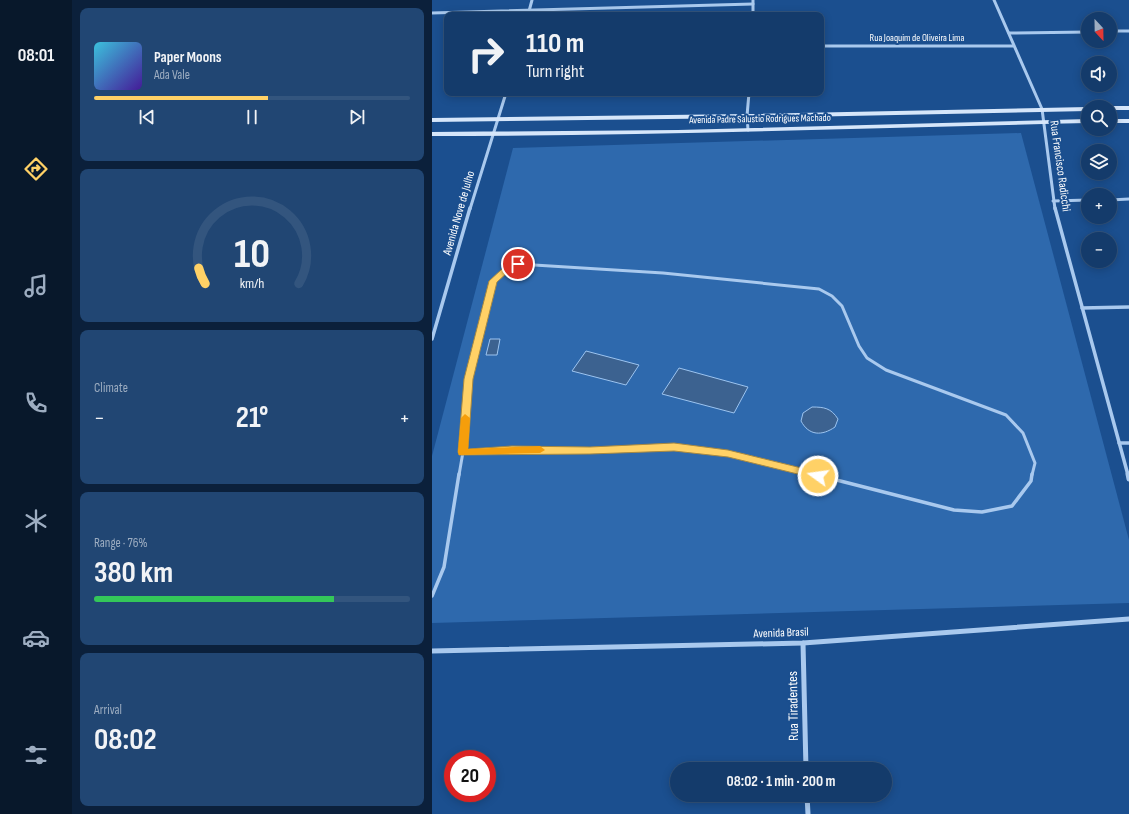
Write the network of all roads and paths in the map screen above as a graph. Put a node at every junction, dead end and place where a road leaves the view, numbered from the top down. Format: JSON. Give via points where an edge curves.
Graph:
{"nodes":[{"id":1,"x":532,"y":0,"type":"edge"},
{"id":2,"x":753,"y":0,"type":"edge"},
{"id":3,"x":994,"y":0,"type":"edge"},
{"id":4,"x":753,"y":4,"type":"junction"},
{"id":5,"x":528,"y":12,"type":"edge"},
{"id":6,"x":553,"y":12,"type":"edge"},
{"id":7,"x":753,"y":12,"type":"edge"},
{"id":8,"x":432,"y":14,"type":"edge"},
{"id":9,"x":444,"y":14,"type":"edge"},
{"id":10,"x":1117,"y":31,"type":"edge"},
{"id":11,"x":1129,"y":31,"type":"edge"},
{"id":12,"x":1081,"y":32,"type":"edge"},
{"id":13,"x":1009,"y":34,"type":"junction"},
{"id":14,"x":824,"y":46,"type":"edge"},
{"id":15,"x":1013,"y":46,"type":"junction"},
{"id":16,"x":505,"y":96,"type":"edge"},
{"id":17,"x":749,"y":96,"type":"edge"},
{"id":18,"x":1081,"y":108,"type":"edge"},
{"id":19,"x":1117,"y":108,"type":"edge"},
{"id":20,"x":1129,"y":108,"type":"edge"},
{"id":21,"x":1042,"y":109,"type":"junction"},
{"id":22,"x":747,"y":116,"type":"junction"},
{"id":23,"x":499,"y":119,"type":"junction"},
{"id":24,"x":432,"y":120,"type":"edge"},
{"id":25,"x":1081,"y":121,"type":"edge"},
{"id":26,"x":1117,"y":121,"type":"edge"},
{"id":27,"x":1129,"y":121,"type":"edge"},
{"id":28,"x":1044,"y":122,"type":"junction"},
{"id":29,"x":748,"y":130,"type":"junction"},
{"id":30,"x":432,"y":134,"type":"edge"},
{"id":31,"x":492,"y":135,"type":"junction"},
{"id":32,"x":1129,"y":199,"type":"edge"},
{"id":33,"x":1081,"y":200,"type":"edge"},
{"id":34,"x":1117,"y":200,"type":"edge"},
{"id":35,"x":1052,"y":201,"type":"junction"},
{"id":36,"x":1129,"y":307,"type":"edge"},
{"id":37,"x":1082,"y":308,"type":"junction"},
{"id":38,"x":432,"y":339,"type":"edge"},
{"id":39,"x":1129,"y":443,"type":"edge"},
{"id":40,"x":1119,"y":444,"type":"junction"},
{"id":41,"x":463,"y":452,"type":"junction"},
{"id":42,"x":1129,"y":479,"type":"edge"},
{"id":43,"x":432,"y":596,"type":"edge"},
{"id":44,"x":1129,"y":619,"type":"edge"},
{"id":45,"x":804,"y":643,"type":"junction"},
{"id":46,"x":432,"y":651,"type":"edge"},
{"id":47,"x":806,"y":762,"type":"edge"},
{"id":48,"x":807,"y":802,"type":"edge"},
{"id":49,"x":808,"y":814,"type":"edge"}],
"edges":[{"from":1,"to":5,"type":"street"},
{"from":2,"to":4,"type":"street"},
{"from":3,"to":13,"type":"street","name":"Rua Francisco Radicchi"},
{"from":4,"to":6,"type":"street"},
{"from":4,"to":7,"type":"street"},
{"from":8,"to":9,"type":"street"},
{"from":10,"to":11,"type":"street"},
{"from":12,"to":13,"type":"street"},
{"from":13,"to":15,"type":"street","name":"Rua Francisco Radicchi"},
{"from":14,"to":15,"type":"street","name":"Rua Joaquim de Oliveira Lima"},
{"from":15,"to":21,"type":"street","name":"Rua Francisco Radicchi"},
{"from":16,"to":23,"type":"street","name":"Avenida Nove de Julho"},
{"from":17,"to":22,"type":"street"},
{"from":18,"to":21,"type":"main road","name":"Avenida Padre Salustio Rodrigues Machado"},
{"from":19,"to":20,"type":"main road"},
{"from":21,"to":22,"type":"main road","name":"Avenida Padre Salustio Rodrigues Machado"},
{"from":21,"to":28,"type":"street","name":"Rua Francisco Radicchi"},
{"from":22,"to":23,"type":"main road","name":"Avenida Padre Salustio Rodrigues Machado"},
{"from":22,"to":29,"type":"street"},
{"from":23,"to":24,"type":"main road","name":"Avenida Padre Salustio Rodrigues Machado"},
{"from":23,"to":31,"type":"street","name":"Avenida Nove de Julho"},
{"from":25,"to":28,"type":"main road","name":"Avenida Padre Salustio Rodrigues Machado"},
{"from":26,"to":27,"type":"main road"},
{"from":28,"to":29,"type":"main road","name":"Avenida Padre Salustio Rodrigues Machado"},
{"from":28,"to":35,"type":"street","name":"Rua Francisco Radicchi"},
{"from":29,"to":31,"type":"main road","name":"Avenida Padre Salustio Rodrigues Machado"},
{"from":30,"to":31,"type":"main road","name":"Avenida Padre Salustio Rodrigues Machado"},
{"from":31,"to":38,"type":"street","name":"Avenida Nove de Julho"},
{"from":32,"to":34,"type":"street"},
{"from":33,"to":35,"type":"street"},
{"from":35,"to":37,"type":"street","name":"Rua Francisco Radicchi"},
{"from":36,"to":37,"type":"street"},
{"from":37,"to":40,"type":"street","name":"Rua Francisco Radicchi"},
{"from":39,"to":40,"type":"street"},
{"from":40,"to":42,"type":"street","name":"Rua Francisco Radicchi"},
{"from":41,"to":41,"type":"lane","via":[[590,451],[674,447],[712,451],[954,510],[982,512],[1012,506],[1031,481],[1035,463],[1023,433],[1006,415],[886,370],[866,358],[842,306],[832,296],[819,289],[663,273],[518,264],[504,271],[493,281],[468,379]]},
{"from":41,"to":43,"type":"lane","via":[[444,567]]},
{"from":44,"to":45,"type":"street","name":"Avenida Brasil"},
{"from":45,"to":46,"type":"street","name":"Avenida Brasil"},
{"from":45,"to":47,"type":"street","name":"Rua Tiradentes"},
{"from":48,"to":49,"type":"street"}]}
